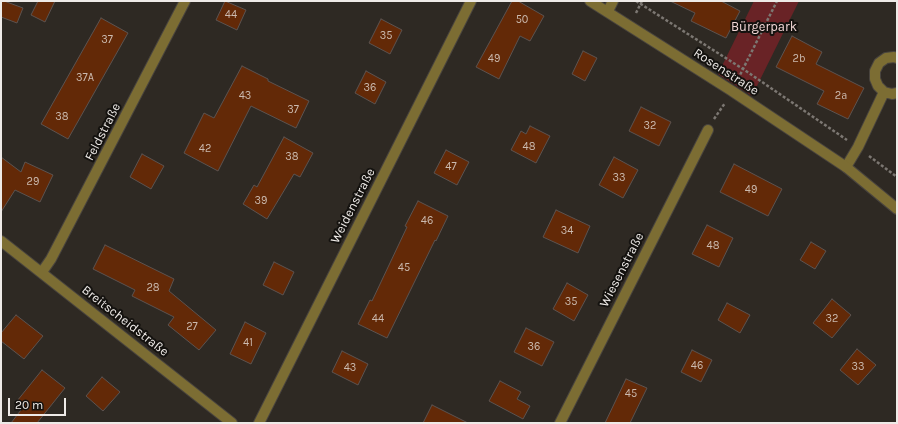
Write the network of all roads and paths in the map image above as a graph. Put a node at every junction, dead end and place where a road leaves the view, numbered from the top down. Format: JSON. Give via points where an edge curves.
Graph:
{"nodes":[{"id":1,"x":185,"y":1,"type":"edge"},
{"id":2,"x":471,"y":1,"type":"edge"},
{"id":3,"x":590,"y":1,"type":"edge"},
{"id":4,"x":613,"y":1,"type":"edge"},
{"id":5,"x":636,"y":1,"type":"edge"},
{"id":6,"x":777,"y":1,"type":"edge"},
{"id":7,"x":608,"y":11,"type":"junction"},
{"id":8,"x":897,"y":58,"type":"edge"},
{"id":9,"x":743,"y":69,"type":"junction"},
{"id":10,"x":732,"y":91,"type":"junction"},
{"id":11,"x":884,"y":92,"type":"junction"},
{"id":12,"x":897,"y":93,"type":"edge"},
{"id":13,"x":708,"y":130,"type":"joint"},
{"id":14,"x":858,"y":147,"type":"junction"},
{"id":15,"x":846,"y":167,"type":"junction"},
{"id":16,"x":897,"y":177,"type":"edge"},
{"id":17,"x":897,"y":209,"type":"edge"},
{"id":18,"x":1,"y":241,"type":"edge"},
{"id":19,"x":42,"y":272,"type":"junction"},
{"id":20,"x":232,"y":423,"type":"edge"},
{"id":21,"x":259,"y":423,"type":"edge"},
{"id":22,"x":560,"y":423,"type":"edge"}],
"edges":[{"from":1,"to":19,"type":"street","name":"Feldstraße"},
{"from":2,"to":21,"type":"street","name":"Weidenstraße"},
{"from":3,"to":7,"type":"street","name":"Rosenstraße"},
{"from":4,"to":7,"type":"street"},
{"from":5,"to":9,"type":"path"},
{"from":6,"to":9,"type":"path"},
{"from":7,"to":10,"type":"street","name":"Rosenstraße"},
{"from":8,"to":11,"type":"street","via":[[886,58],[879,63],[875,71],[875,79]]},
{"from":9,"to":10,"type":"path"},
{"from":9,"to":14,"type":"path"},
{"from":10,"to":13,"type":"path"},
{"from":10,"to":15,"type":"street","name":"Rosenstraße"},
{"from":11,"to":12,"type":"street"},
{"from":11,"to":14,"type":"street"},
{"from":13,"to":22,"type":"street","name":"Wiesenstraße"},
{"from":14,"to":15,"type":"street"},
{"from":14,"to":16,"type":"path"},
{"from":15,"to":17,"type":"street","name":"Rosenstraße"},
{"from":18,"to":19,"type":"street","name":"Breitscheidstraße"},
{"from":19,"to":20,"type":"street","name":"Breitscheidstraße"}]}
